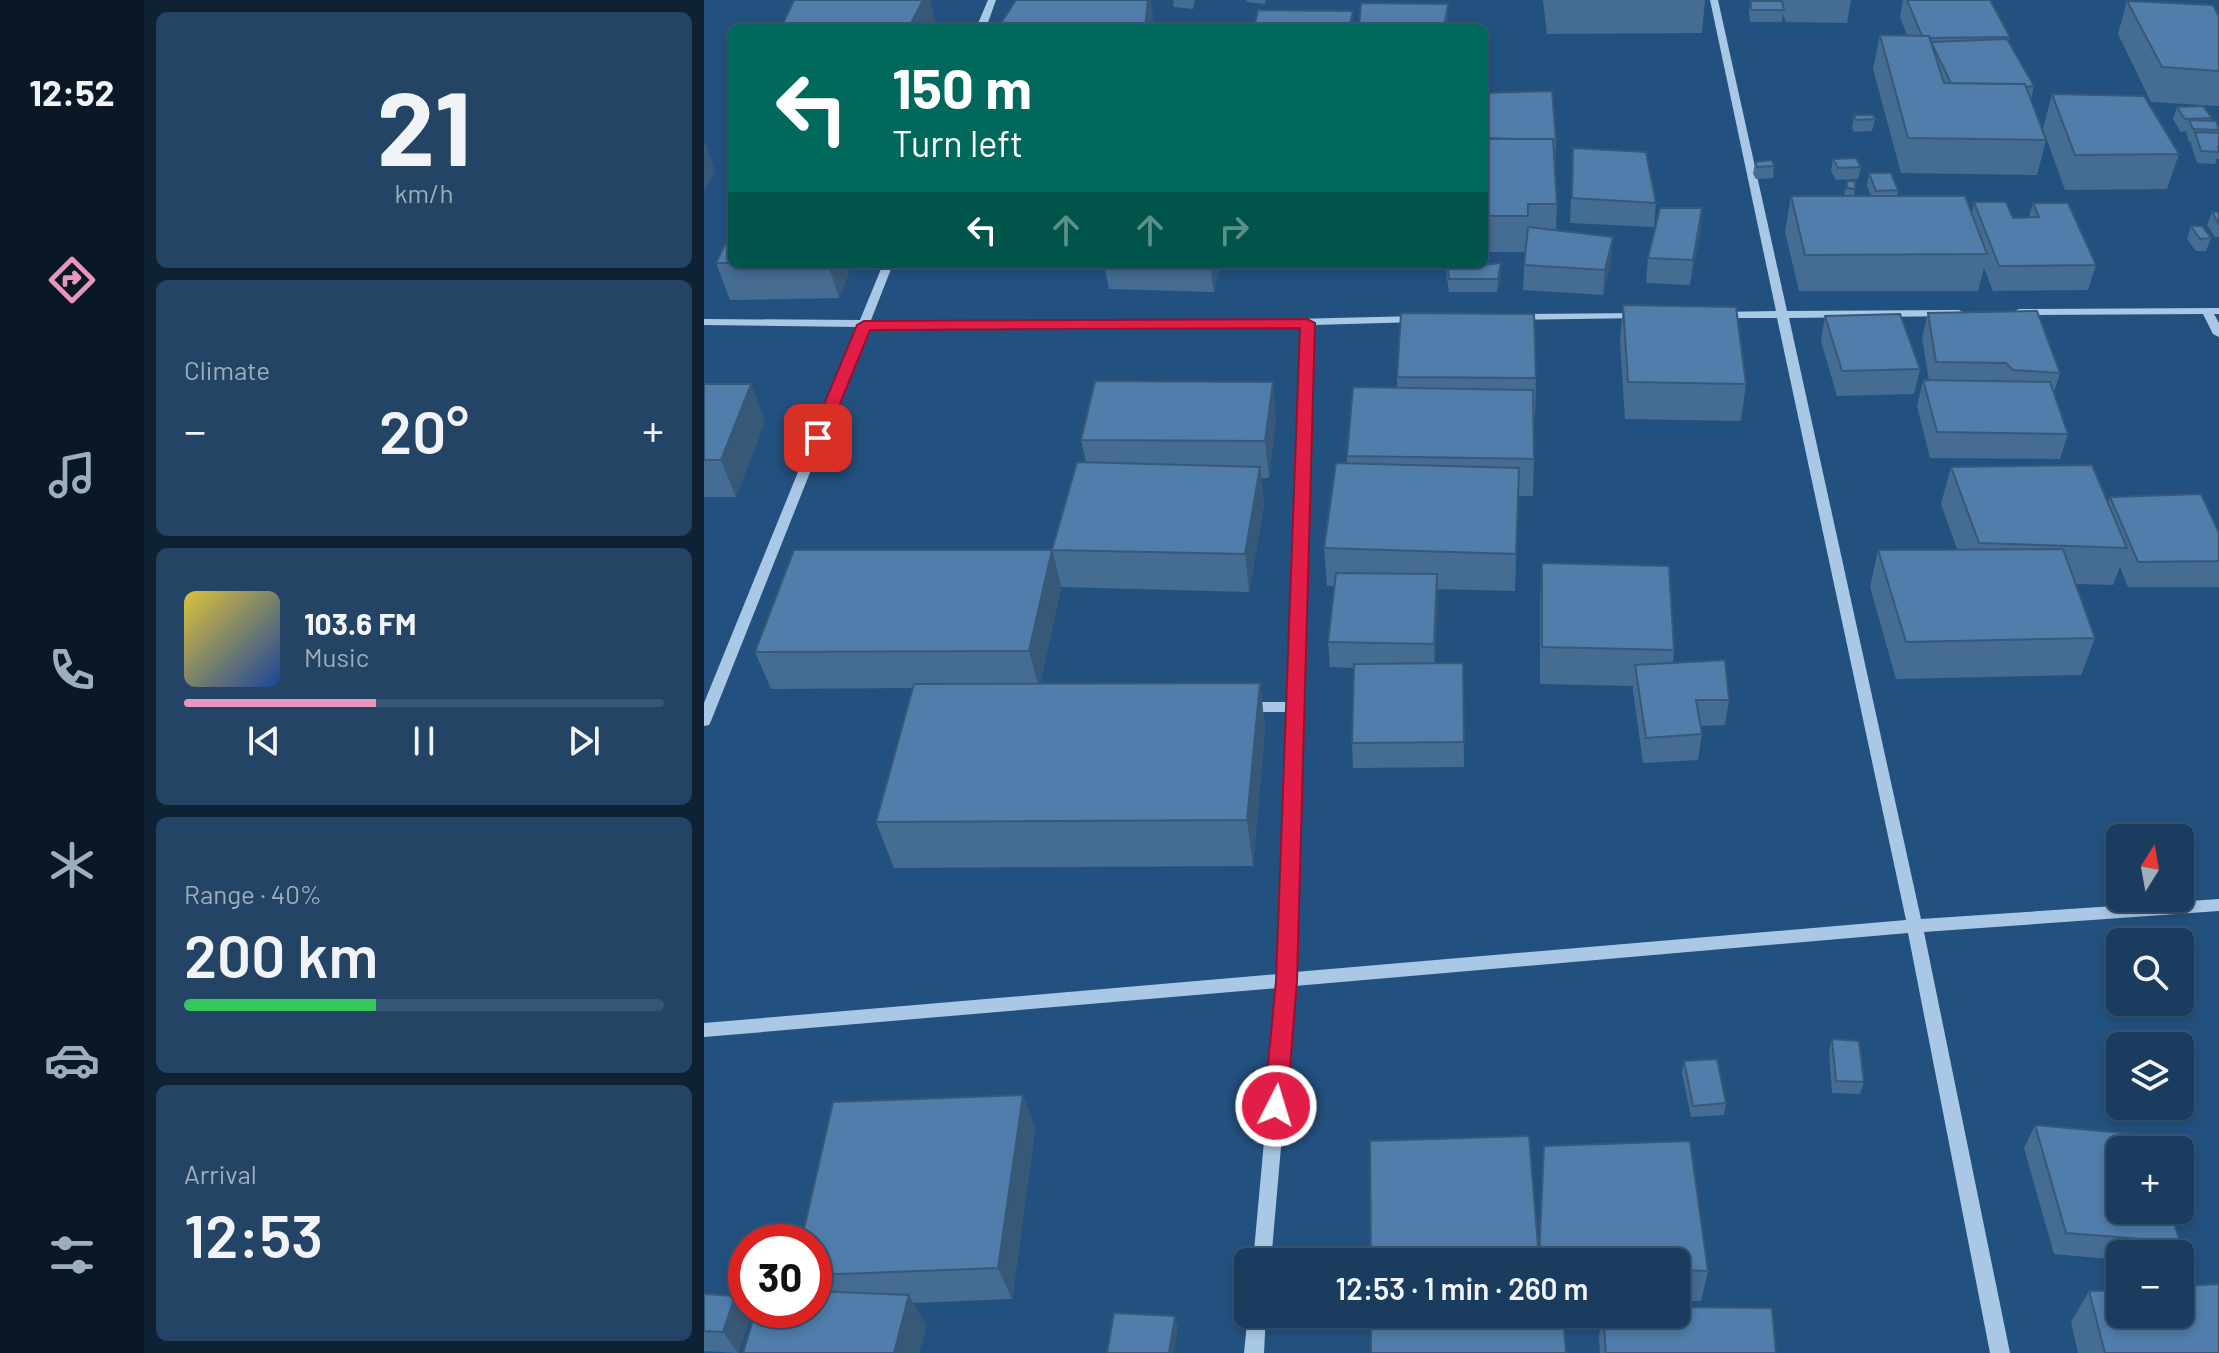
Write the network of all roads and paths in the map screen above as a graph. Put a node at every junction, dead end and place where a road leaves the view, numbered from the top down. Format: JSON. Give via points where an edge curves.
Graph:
{"nodes":[{"id":1,"x":992,"y":0,"type":"edge"},
{"id":2,"x":1714,"y":0,"type":"edge"},
{"id":3,"x":983,"y":24,"type":"edge"},
{"id":4,"x":886,"y":268,"type":"edge"},
{"id":5,"x":2213,"y":311,"type":"edge"},
{"id":6,"x":2002,"y":312,"type":"edge"},
{"id":7,"x":1970,"y":313,"type":"edge"},
{"id":8,"x":1781,"y":314,"type":"junction"},
{"id":9,"x":1657,"y":315,"type":"edge"},
{"id":10,"x":1703,"y":315,"type":"edge"},
{"id":11,"x":1502,"y":317,"type":"edge"},
{"id":12,"x":1426,"y":319,"type":"edge"},
{"id":13,"x":704,"y":322,"type":"edge"},
{"id":14,"x":1307,"y":323,"type":"junction"},
{"id":15,"x":864,"y":325,"type":"junction"},
{"id":16,"x":2219,"y":334,"type":"edge"},
{"id":17,"x":1295,"y":707,"type":"junction"},
{"id":18,"x":1232,"y":708,"type":"edge"},
{"id":19,"x":704,"y":721,"type":"edge"},
{"id":20,"x":2219,"y":905,"type":"edge"},
{"id":21,"x":1915,"y":926,"type":"junction"},
{"id":22,"x":1287,"y":981,"type":"junction"},
{"id":23,"x":704,"y":1030,"type":"edge"},
{"id":24,"x":1263,"y":1248,"type":"edge"},
{"id":25,"x":1256,"y":1328,"type":"edge"},
{"id":26,"x":1254,"y":1353,"type":"edge"},
{"id":27,"x":2000,"y":1353,"type":"edge"}],
"edges":[{"from":1,"to":3,"type":"street"},
{"from":2,"to":8,"type":"street"},
{"from":4,"to":15,"type":"street"},
{"from":5,"to":6,"type":"street"},
{"from":5,"to":16,"type":"street"},
{"from":7,"to":8,"type":"street"},
{"from":8,"to":10,"type":"street"},
{"from":8,"to":21,"type":"street"},
{"from":9,"to":11,"type":"street"},
{"from":12,"to":14,"type":"street"},
{"from":13,"to":15,"type":"street"},
{"from":14,"to":15,"type":"street"},
{"from":14,"to":17,"type":"street"},
{"from":15,"to":19,"type":"street"},
{"from":17,"to":18,"type":"street"},
{"from":17,"to":22,"type":"street"},
{"from":20,"to":21,"type":"street"},
{"from":21,"to":22,"type":"street"},
{"from":21,"to":27,"type":"street"},
{"from":22,"to":23,"type":"street"},
{"from":22,"to":24,"type":"street"},
{"from":25,"to":26,"type":"street"}]}
